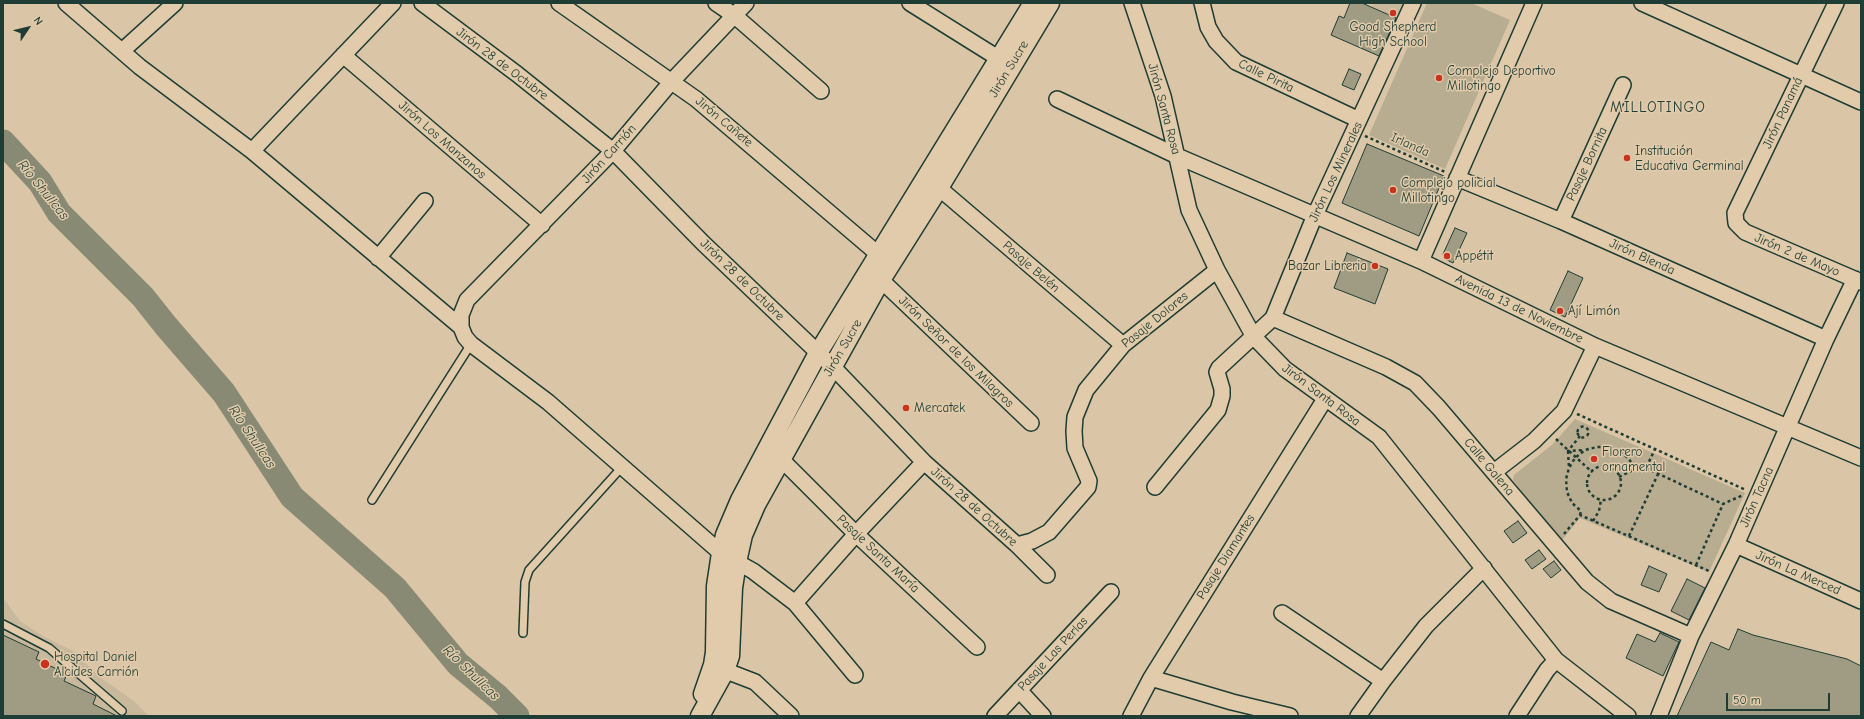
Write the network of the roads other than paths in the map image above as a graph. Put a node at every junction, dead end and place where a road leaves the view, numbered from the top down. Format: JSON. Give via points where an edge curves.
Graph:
{"nodes":[{"id":1,"x":66,"y":3,"type":"edge"},
{"id":2,"x":175,"y":3,"type":"edge"},
{"id":3,"x":393,"y":3,"type":"edge"},
{"id":4,"x":422,"y":3,"type":"edge"},
{"id":5,"x":559,"y":3,"type":"edge"},
{"id":6,"x":716,"y":3,"type":"edge"},
{"id":7,"x":746,"y":3,"type":"edge"},
{"id":8,"x":910,"y":3,"type":"edge"},
{"id":9,"x":1033,"y":3,"type":"edge"},
{"id":10,"x":1050,"y":3,"type":"edge"},
{"id":11,"x":1132,"y":3,"type":"edge"},
{"id":12,"x":1202,"y":3,"type":"edge"},
{"id":13,"x":1413,"y":3,"type":"edge"},
{"id":14,"x":1534,"y":3,"type":"edge"},
{"id":15,"x":1642,"y":3,"type":"edge"},
{"id":16,"x":1836,"y":3,"type":"edge"},
{"id":17,"x":735,"y":16,"type":"junction"},
{"id":18,"x":122,"y":51,"type":"junction"},
{"id":19,"x":343,"y":55,"type":"junction"},
{"id":20,"x":998,"y":58,"type":"junction"},
{"id":21,"x":1801,"y":75,"type":"junction"},
{"id":22,"x":672,"y":81,"type":"junction"},
{"id":23,"x":1623,"y":85,"type":"dead end"},
{"id":24,"x":821,"y":91,"type":"dead end"},
{"id":25,"x":1057,"y":99,"type":"dead end"},
{"id":26,"x":1861,"y":102,"type":"edge"},
{"id":27,"x":1357,"y":126,"type":"junction"},
{"id":28,"x":252,"y":151,"type":"junction"},
{"id":29,"x":613,"y":151,"type":"junction"},
{"id":30,"x":1177,"y":156,"type":"junction"},
{"id":31,"x":1457,"y":178,"type":"junction"},
{"id":32,"x":939,"y":188,"type":"junction"},
{"id":33,"x":425,"y":201,"type":"dead end"},
{"id":34,"x":1315,"y":215,"type":"junction"},
{"id":35,"x":1561,"y":221,"type":"junction"},
{"id":36,"x":1736,"y":223,"type":"joint"},
{"id":37,"x":542,"y":225,"type":"junction"},
{"id":38,"x":878,"y":254,"type":"junction"},
{"id":39,"x":378,"y":258,"type":"junction"},
{"id":40,"x":1421,"y":261,"type":"junction"},
{"id":41,"x":1217,"y":270,"type":"junction"},
{"id":42,"x":881,"y":280,"type":"junction"},
{"id":43,"x":1858,"y":280,"type":"edge"},
{"id":44,"x":1273,"y":318,"type":"junction"},
{"id":45,"x":461,"y":327,"type":"junction"},
{"id":46,"x":1254,"y":337,"type":"junction"},
{"id":47,"x":1826,"y":339,"type":"junction"},
{"id":48,"x":471,"y":344,"type":"junction"},
{"id":49,"x":1123,"y":345,"type":"junction"},
{"id":50,"x":1595,"y":346,"type":"junction"},
{"id":51,"x":818,"y":353,"type":"junction"},
{"id":52,"x":832,"y":366,"type":"junction"},
{"id":53,"x":1324,"y":399,"type":"junction"},
{"id":54,"x":1031,"y":423,"type":"dead end"},
{"id":55,"x":1787,"y":428,"type":"junction"},
{"id":56,"x":1861,"y":458,"type":"edge"},
{"id":57,"x":782,"y":460,"type":"junction"},
{"id":58,"x":924,"y":462,"type":"junction"},
{"id":59,"x":622,"y":467,"type":"junction"},
{"id":60,"x":1494,"y":472,"type":"junction"},
{"id":61,"x":1155,"y":487,"type":"dead end"},
{"id":62,"x":372,"y":500,"type":"dead end"},
{"id":63,"x":856,"y":534,"type":"junction"},
{"id":64,"x":1017,"y":545,"type":"junction"},
{"id":65,"x":1736,"y":545,"type":"junction"},
{"id":66,"x":721,"y":553,"type":"junction"},
{"id":67,"x":737,"y":562,"type":"junction"},
{"id":68,"x":1484,"y":568,"type":"junction"},
{"id":69,"x":1047,"y":575,"type":"dead end"},
{"id":70,"x":1111,"y":592,"type":"dead end"},
{"id":71,"x":1861,"y":601,"type":"edge"},
{"id":72,"x":795,"y":603,"type":"junction"},
{"id":73,"x":1282,"y":612,"type":"dead end"},
{"id":74,"x":3,"y":624,"type":"edge"},
{"id":75,"x":523,"y":633,"type":"dead end"},
{"id":76,"x":1691,"y":636,"type":"junction"},
{"id":77,"x":977,"y":646,"type":"dead end"},
{"id":78,"x":1556,"y":660,"type":"junction"},
{"id":79,"x":719,"y":668,"type":"junction"},
{"id":80,"x":855,"y":675,"type":"dead end"},
{"id":81,"x":1151,"y":678,"type":"junction"},
{"id":82,"x":1383,"y":681,"type":"junction"},
{"id":83,"x":1019,"y":690,"type":"junction"},
{"id":84,"x":122,"y":711,"type":"dead end"},
{"id":85,"x":695,"y":716,"type":"edge"},
{"id":86,"x":700,"y":716,"type":"edge"},
{"id":87,"x":791,"y":716,"type":"edge"},
{"id":88,"x":994,"y":716,"type":"edge"},
{"id":89,"x":1043,"y":716,"type":"edge"},
{"id":90,"x":1131,"y":716,"type":"edge"},
{"id":91,"x":1290,"y":716,"type":"edge"},
{"id":92,"x":1358,"y":716,"type":"edge"},
{"id":93,"x":1517,"y":716,"type":"edge"},
{"id":94,"x":1628,"y":716,"type":"edge"},
{"id":95,"x":1659,"y":716,"type":"edge"}],
"edges":[{"from":1,"to":18,"type":"street"},
{"from":2,"to":18,"type":"street"},
{"from":3,"to":19,"type":"street"},
{"from":4,"to":29,"type":"street","name":"Jirón 28 de Octubre","via":[[517,74]]},
{"from":5,"to":22,"type":"street","name":"Jirón Cañete"},
{"from":6,"to":17,"type":"street"},
{"from":7,"to":17,"type":"street","name":"Jirón Carrión"},
{"from":8,"to":20,"type":"street"},
{"from":9,"to":20,"type":"street","name":"Jirón Sucre"},
{"from":10,"to":32,"type":"street","name":"Jirón Sucre"},
{"from":11,"to":30,"type":"street","name":"Jirón Santa Rosa","via":[[1163,96]]},
{"from":12,"to":27,"type":"street","name":"Calle Pirita","via":[[1208,27],[1216,41],[1236,62]]},
{"from":13,"to":27,"type":"street","name":"Jirón Los Minerales"},
{"from":14,"to":31,"type":"street"},
{"from":15,"to":21,"type":"street"},
{"from":16,"to":21,"type":"street","name":"Jirón Panamá"},
{"from":17,"to":22,"type":"street","name":"Jirón Carrión"},
{"from":17,"to":24,"type":"street"},
{"from":18,"to":28,"type":"street"},
{"from":19,"to":28,"type":"street"},
{"from":19,"to":37,"type":"street","name":"Jirón Los Manzanos"},
{"from":20,"to":38,"type":"street","name":"Jirón Sucre"},
{"from":21,"to":26,"type":"street"},
{"from":21,"to":36,"type":"street","name":"Jirón Panamá","via":[[1735,214]]},
{"from":22,"to":29,"type":"street","name":"Jirón Carrión"},
{"from":22,"to":38,"type":"street","name":"Jirón Cañete","via":[[760,152]]},
{"from":23,"to":35,"type":"street","name":"Pasaje Bornita"},
{"from":25,"to":30,"type":"street","name":"Avenida 13 de Noviembre"},
{"from":27,"to":34,"type":"street","name":"Jirón Los Minerales"},
{"from":28,"to":39,"type":"street"},
{"from":29,"to":37,"type":"street","name":"Jirón Carrión"},
{"from":29,"to":51,"type":"street","name":"Jirón 28 de Octubre","via":[[703,243]]},
{"from":30,"to":34,"type":"street","name":"Avenida 13 de Noviembre"},
{"from":30,"to":41,"type":"street","name":"Jirón Santa Rosa","via":[[1189,210]]},
{"from":31,"to":35,"type":"street","name":"Jirón Blenda"},
{"from":31,"to":40,"type":"street"},
{"from":32,"to":42,"type":"street","name":"Jirón Sucre"},
{"from":32,"to":49,"type":"street","name":"Pasaje Belén"},
{"from":33,"to":39,"type":"street"},
{"from":34,"to":40,"type":"street","name":"Avenida 13 de Noviembre"},
{"from":34,"to":44,"type":"street","name":"Jirón Los Minerales"},
{"from":35,"to":47,"type":"street","name":"Jirón Blenda"},
{"from":36,"to":43,"type":"street","name":"Jirón 2 de Mayo","via":[[1745,232]]},
{"from":37,"to":45,"type":"street","name":"Jirón Carrión","via":[[467,300],[461,315]]},
{"from":38,"to":51,"type":"street","name":"Jirón Sucre"},
{"from":39,"to":45,"type":"street"},
{"from":40,"to":50,"type":"street","name":"Avenida 13 de Noviembre"},
{"from":41,"to":46,"type":"street","name":"Jirón Santa Rosa"},
{"from":41,"to":49,"type":"street","name":"Pasaje Dolores"},
{"from":42,"to":52,"type":"street","name":"Jirón Sucre"},
{"from":42,"to":54,"type":"street","name":"Jirón Señor de los Milagros"},
{"from":43,"to":47,"type":"street","name":"Jirón Tacna"},
{"from":44,"to":46,"type":"street","name":"Jirón Los Minerales"},
{"from":44,"to":60,"type":"street","name":"Calle Galena","via":[[1386,367],[1415,383]]},
{"from":45,"to":48,"type":"street"},
{"from":46,"to":53,"type":"street","name":"Jirón Santa Rosa","via":[[1285,369]]},
{"from":46,"to":61,"type":"street","name":"Jirón Los Minerales","via":[[1219,368],[1217,372],[1222,396],[1218,410]]},
{"from":47,"to":55,"type":"street","name":"Jirón Tacna"},
{"from":48,"to":59,"type":"street","via":[[548,402]]},
{"from":48,"to":62,"type":"lane"},
{"from":49,"to":64,"type":"street","name":"Pasaje Dolores","via":[[1086,390],[1075,417],[1075,448],[1089,482],[1088,487],[1048,532],[1032,541]]},
{"from":50,"to":55,"type":"street","name":"Avenida 13 de Noviembre"},
{"from":50,"to":60,"type":"street","via":[[1571,414]]},
{"from":51,"to":52,"type":"street","name":"Jirón 28 de Octubre"},
{"from":51,"to":66,"type":"street","name":"Jirón Sucre","via":[[740,500],[725,535]]},
{"from":52,"to":57,"type":"street","name":"Jirón Sucre"},
{"from":52,"to":58,"type":"street","name":"Jirón 28 de Octubre"},
{"from":53,"to":68,"type":"street","name":"Jirón Santa Rosa","via":[[1379,437]]},
{"from":53,"to":81,"type":"street","name":"Pasaje Diamantes"},
{"from":55,"to":56,"type":"street","name":"Avenida 13 de Noviembre"},
{"from":55,"to":65,"type":"street","name":"Jirón Tacna"},
{"from":57,"to":63,"type":"street","name":"Pasaje Santa María"},
{"from":57,"to":67,"type":"street","name":"Jirón Sucre","via":[[756,505],[743,535]]},
{"from":58,"to":63,"type":"street"},
{"from":58,"to":64,"type":"street","name":"Jirón 28 de Octubre"},
{"from":59,"to":66,"type":"street"},
{"from":59,"to":75,"type":"lane","via":[[529,570],[525,582]]},
{"from":60,"to":76,"type":"street","name":"Calle Galena","via":[[1587,582],[1601,595]]},
{"from":63,"to":72,"type":"street"},
{"from":63,"to":77,"type":"street","name":"Pasaje Santa María"},
{"from":64,"to":69,"type":"street","name":"Jirón 28 de Octubre"},
{"from":65,"to":71,"type":"street","name":"Jirón La Merced"},
{"from":65,"to":76,"type":"street","name":"Jirón Tacna"},
{"from":66,"to":67,"type":"street"},
{"from":66,"to":79,"type":"street","name":"Jirón Sucre","via":[[716,586]]},
{"from":67,"to":72,"type":"street"},
{"from":67,"to":79,"type":"street","name":"Jirón Sucre","via":[[733,588],[730,656]]},
{"from":68,"to":78,"type":"street","name":"Jirón Santa Rosa"},
{"from":68,"to":82,"type":"street","via":[[1426,626]]},
{"from":70,"to":83,"type":"street","name":"Pasaje Las Perlas"},
{"from":72,"to":80,"type":"street"},
{"from":73,"to":82,"type":"street"},
{"from":74,"to":84,"type":"lane","via":[[50,648]]},
{"from":76,"to":95,"type":"street","name":"Jirón Tacna"},
{"from":78,"to":93,"type":"street"},
{"from":78,"to":94,"type":"street","name":"Jirón Santa Rosa"},
{"from":79,"to":85,"type":"street","name":"Jirón Sucre"},
{"from":79,"to":86,"type":"street","name":"Jirón Sucre"},
{"from":79,"to":87,"type":"street","via":[[754,682]]},
{"from":81,"to":90,"type":"street","name":"Pasaje Diamantes"},
{"from":81,"to":91,"type":"street"},
{"from":82,"to":92,"type":"street"},
{"from":83,"to":88,"type":"street","name":"Pasaje Las Perlas"},
{"from":83,"to":89,"type":"street"}]}
